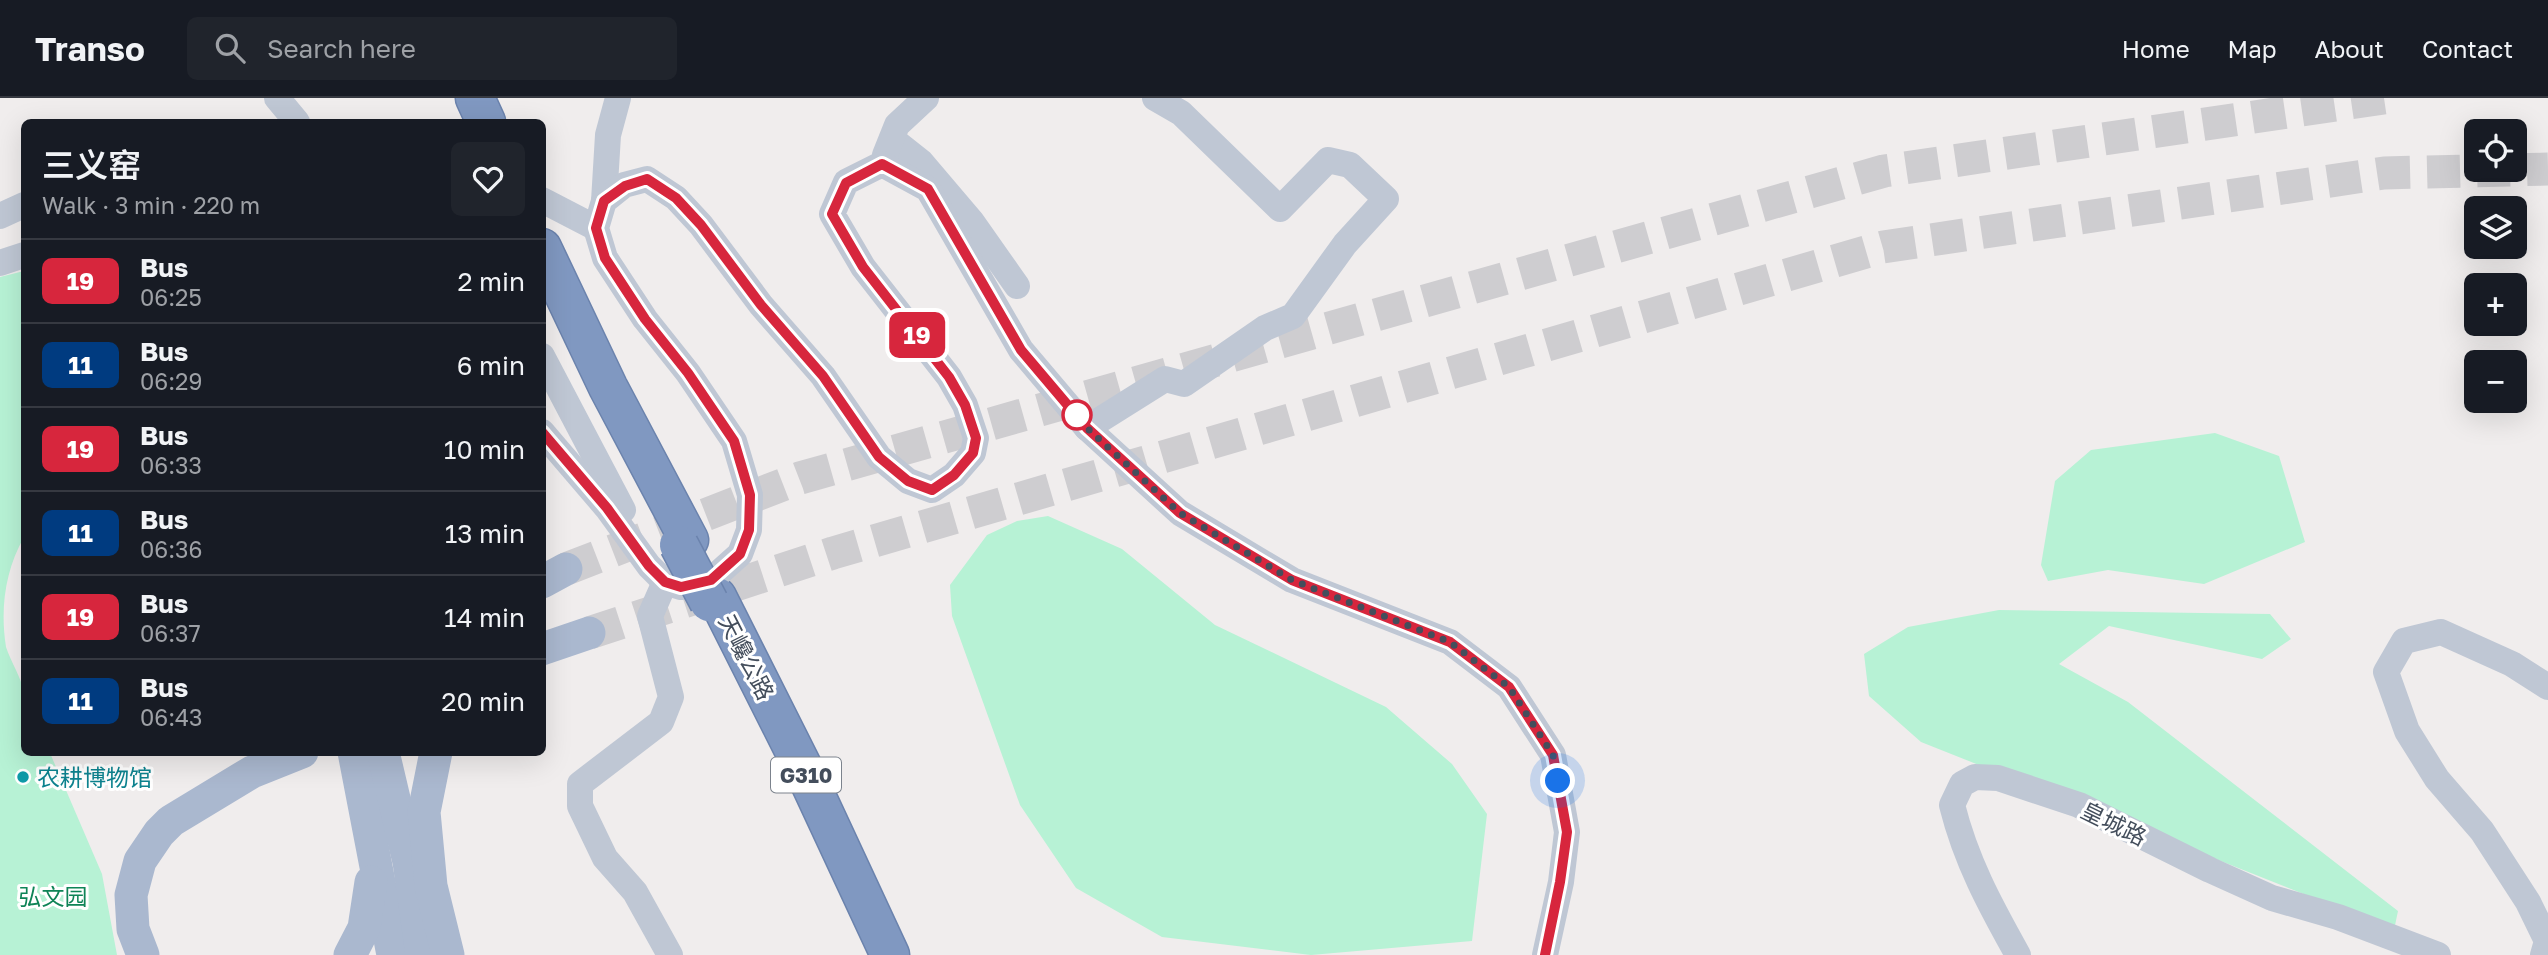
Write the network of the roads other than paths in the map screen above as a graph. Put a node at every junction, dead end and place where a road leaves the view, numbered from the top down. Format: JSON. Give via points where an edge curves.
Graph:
{"nodes":[{"id":1,"x":277,"y":98,"type":"edge"},
{"id":2,"x":463,"y":98,"type":"edge"},
{"id":3,"x":475,"y":98,"type":"edge"},
{"id":4,"x":618,"y":98,"type":"edge"},
{"id":5,"x":926,"y":98,"type":"edge"},
{"id":6,"x":1155,"y":98,"type":"edge"},
{"id":7,"x":294,"y":119,"type":"edge"},
{"id":8,"x":472,"y":119,"type":"edge"},
{"id":9,"x":485,"y":119,"type":"edge"},
{"id":10,"x":892,"y":139,"type":"junction"},
{"id":11,"x":882,"y":164,"type":"junction"},
{"id":12,"x":604,"y":201,"type":"junction"},
{"id":13,"x":546,"y":202,"type":"edge"},
{"id":14,"x":21,"y":206,"type":"edge"},
{"id":15,"x":0,"y":216,"type":"edge"},
{"id":16,"x":596,"y":228,"type":"junction"},
{"id":17,"x":21,"y":256,"type":"edge"},
{"id":18,"x":0,"y":263,"type":"edge"},
{"id":19,"x":546,"y":264,"type":"edge"},
{"id":20,"x":1017,"y":286,"type":"dead end"},
{"id":21,"x":546,"y":364,"type":"edge"},
{"id":22,"x":1087,"y":428,"type":"junction"},
{"id":23,"x":546,"y":437,"type":"edge"},
{"id":24,"x":625,"y":533,"type":"junction"},
{"id":25,"x":665,"y":582,"type":"junction"},
{"id":26,"x":713,"y":599,"type":"junction"},
{"id":27,"x":589,"y":633,"type":"tunnel mouth"},
{"id":28,"x":546,"y":648,"type":"edge"},
{"id":29,"x":2548,"y":687,"type":"edge"},
{"id":30,"x":292,"y":756,"type":"edge"},
{"id":31,"x":355,"y":756,"type":"edge"},
{"id":32,"x":384,"y":756,"type":"edge"},
{"id":33,"x":435,"y":756,"type":"edge"},
{"id":34,"x":375,"y":856,"type":"junction"},
{"id":35,"x":143,"y":955,"type":"edge"},
{"id":36,"x":350,"y":955,"type":"edge"},
{"id":37,"x":393,"y":955,"type":"edge"},
{"id":38,"x":422,"y":955,"type":"edge"},
{"id":39,"x":448,"y":955,"type":"edge"},
{"id":40,"x":670,"y":955,"type":"edge"},
{"id":41,"x":878,"y":955,"type":"edge"},
{"id":42,"x":890,"y":955,"type":"edge"},
{"id":43,"x":1545,"y":955,"type":"edge"},
{"id":44,"x":2018,"y":955,"type":"edge"},
{"id":45,"x":2438,"y":955,"type":"edge"},
{"id":46,"x":2543,"y":955,"type":"edge"}],
"edges":[{"from":1,"to":7,"type":"street"},
{"from":2,"to":8,"type":"highway"},
{"from":3,"to":9,"type":"highway"},
{"from":4,"to":12,"type":"street","via":[[608,135]]},
{"from":5,"to":10,"type":"street","via":[[897,125]]},
{"from":6,"to":22,"type":"street","via":[[1181,113],[1280,209],[1328,160],[1350,165],[1386,199],[1345,244],[1293,317],[1265,328],[1184,384],[1165,379]]},
{"from":10,"to":11,"type":"street"},
{"from":10,"to":20,"type":"street","via":[[921,162],[972,222]]},
{"from":11,"to":12,"type":"street","via":[[846,183],[832,214],[863,267],[949,377],[965,405],[976,438],[973,453],[954,475],[932,490],[908,481],[879,457],[823,376],[676,198],[647,179],[625,186]]},
{"from":11,"to":22,"type":"street","via":[[928,189],[1021,350]]},
{"from":12,"to":16,"type":"street"},
{"from":13,"to":16,"type":"street"},
{"from":14,"to":15,"type":"street"},
{"from":16,"to":25,"type":"street","via":[[605,258],[734,441],[750,495],[749,530],[740,554],[711,580],[681,587]]},
{"from":17,"to":18,"type":"street"},
{"from":19,"to":26,"type":"highway","name":"天巉公路","number":"G310"},
{"from":21,"to":24,"type":"street","via":[[624,511]]},
{"from":22,"to":43,"type":"street","via":[[1180,513],[1292,580],[1450,642],[1509,687],[1553,755],[1567,832]]},
{"from":23,"to":24,"type":"street"},
{"from":24,"to":25,"type":"street"},
{"from":25,"to":40,"type":"street","via":[[650,616],[671,697],[660,722],[580,784],[580,806],[605,858],[635,892]]},
{"from":26,"to":41,"type":"highway","name":"天巉公路","number":"G310"},
{"from":26,"to":42,"type":"highway","name":"天巉公路","number":"G310","via":[[804,770]]},
{"from":27,"to":28,"type":"main road"},
{"from":29,"to":46,"type":"street","via":[[2512,663],[2441,632],[2404,640],[2386,672],[2407,731],[2528,902],[2547,941]]},
{"from":30,"to":35,"type":"main road","via":[[252,772],[171,821],[148,846],[131,895],[133,929]]},
{"from":31,"to":34,"type":"main road"},
{"from":32,"to":38,"type":"main road","via":[[409,862]]},
{"from":33,"to":39,"type":"main road","via":[[424,812],[431,886]]},
{"from":34,"to":36,"type":"main road","via":[[364,928]]},
{"from":34,"to":37,"type":"main road"},
{"from":44,"to":45,"type":"street","name":"皇城路","via":[[1983,893],[1958,830],[1952,805],[1962,784],[1975,777],[1998,778],[2079,805],[2272,898]]}]}
